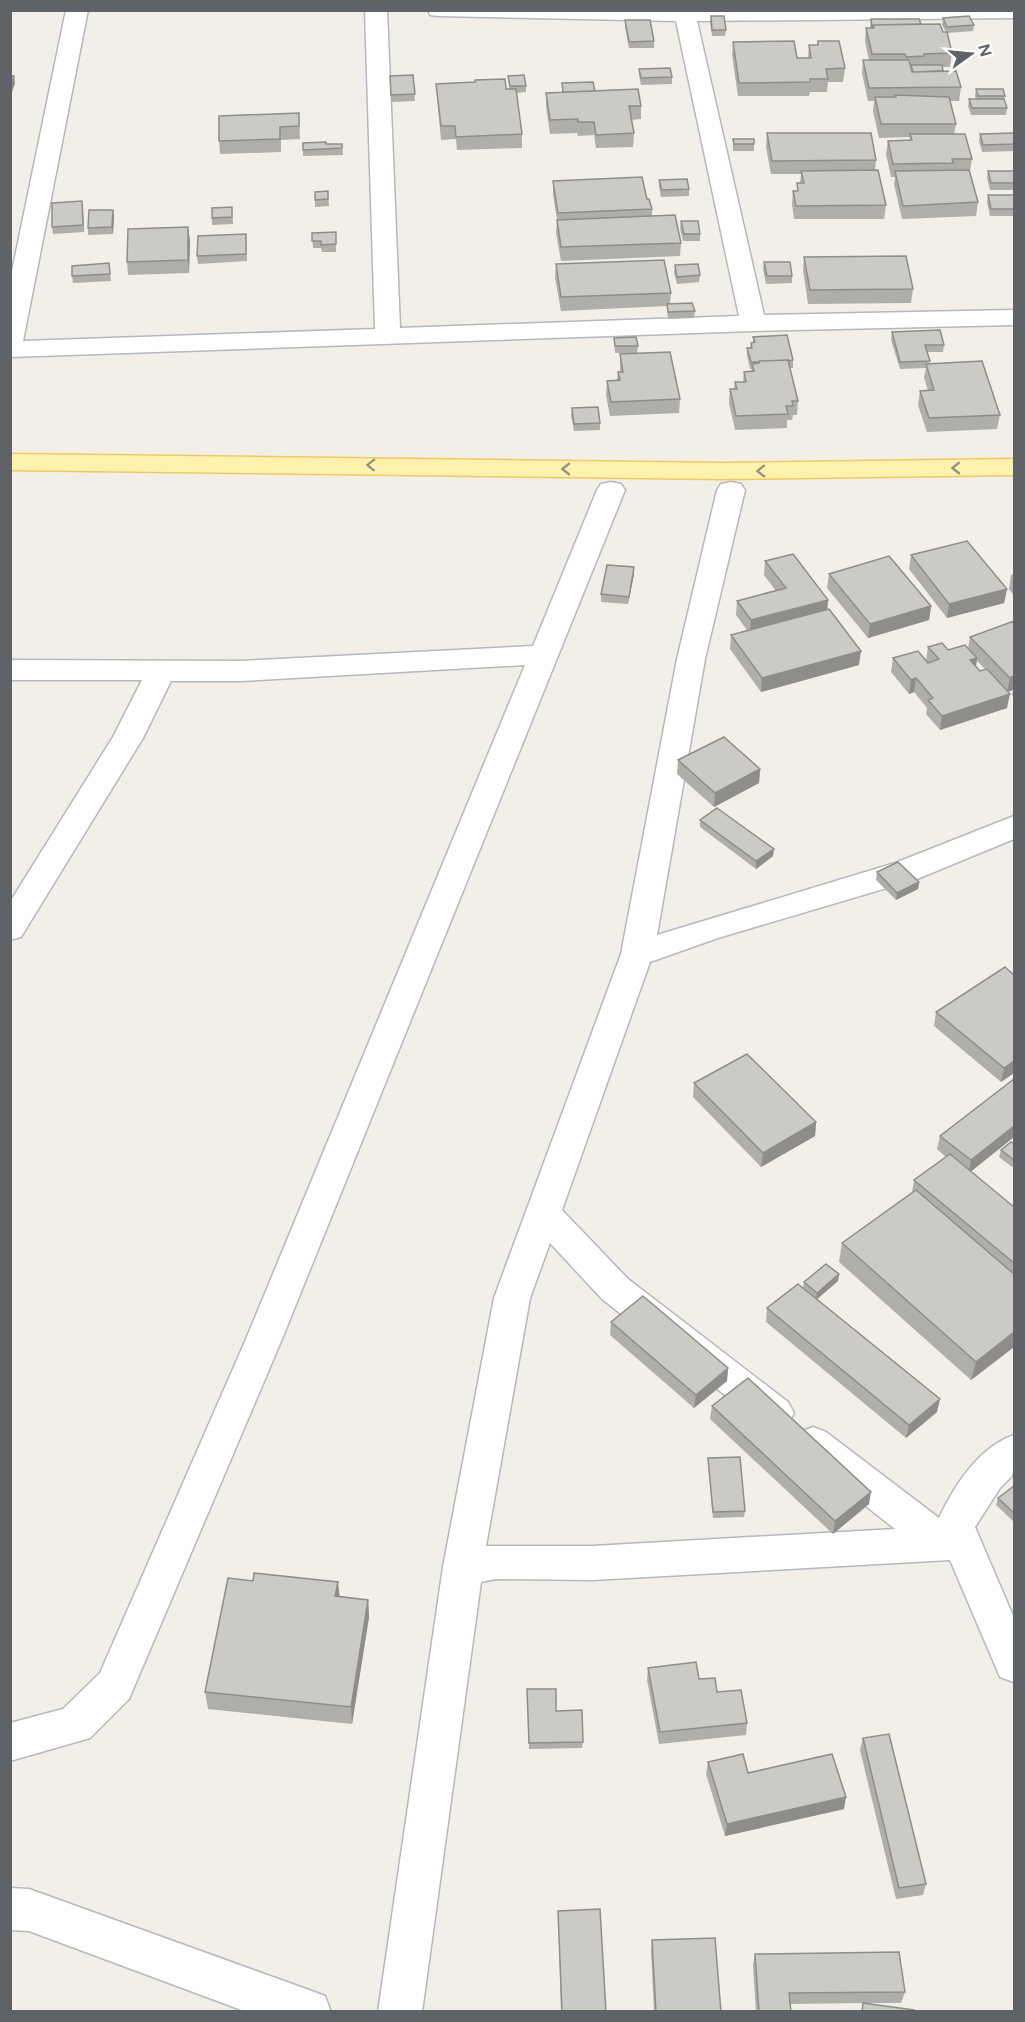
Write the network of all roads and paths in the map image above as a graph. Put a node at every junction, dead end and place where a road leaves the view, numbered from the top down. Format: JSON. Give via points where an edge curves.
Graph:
{"nodes":[{"id":1,"x":77,"y":10,"type":"edge"},
{"id":2,"x":376,"y":10,"type":"edge"},
{"id":3,"x":438,"y":10,"type":"edge"},
{"id":4,"x":685,"y":15,"type":"junction"},
{"id":5,"x":1013,"y":17,"type":"edge"},
{"id":6,"x":1014,"y":318,"type":"edge"},
{"id":7,"x":753,"y":323,"type":"junction"},
{"id":8,"x":388,"y":336,"type":"junction"},
{"id":9,"x":10,"y":347,"type":"edge"},
{"id":10,"x":10,"y":462,"type":"edge"},
{"id":11,"x":1014,"y":467,"type":"edge"},
{"id":12,"x":10,"y":478,"type":"edge"},
{"id":13,"x":611,"y":490,"type":"junction"},
{"id":14,"x":731,"y":490,"type":"junction"},
{"id":15,"x":1014,"y":490,"type":"edge"},
{"id":16,"x":544,"y":654,"type":"junction"},
{"id":17,"x":10,"y":670,"type":"edge"},
{"id":18,"x":161,"y":671,"type":"junction"},
{"id":19,"x":1014,"y":827,"type":"edge"},
{"id":20,"x":10,"y":929,"type":"edge"},
{"id":21,"x":637,"y":954,"type":"junction"},
{"id":22,"x":543,"y":1213,"type":"junction"},
{"id":23,"x":1014,"y":1451,"type":"edge"},
{"id":24,"x":952,"y":1543,"type":"junction"},
{"id":25,"x":463,"y":1567,"type":"junction"},
{"id":26,"x":1014,"y":1664,"type":"edge"},
{"id":27,"x":10,"y":1742,"type":"edge"},
{"id":28,"x":10,"y":1909,"type":"edge"},
{"id":29,"x":309,"y":2012,"type":"edge"},
{"id":30,"x":400,"y":2012,"type":"edge"}],
"edges":[{"from":1,"to":9,"type":"street"},
{"from":2,"to":8,"type":"street"},
{"from":3,"to":4,"type":"street"},
{"from":4,"to":5,"type":"street"},
{"from":4,"to":7,"type":"street"},
{"from":6,"to":7,"type":"street"},
{"from":7,"to":8,"type":"street"},
{"from":8,"to":9,"type":"street"},
{"from":11,"to":10,"type":"main road","one_way":true,"via":[[738,471]]},
{"from":12,"to":13,"type":"main road"},
{"from":13,"to":14,"type":"main road"},
{"from":13,"to":16,"type":"street"},
{"from":14,"to":15,"type":"main road"},
{"from":14,"to":21,"type":"street","via":[[691,659]]},
{"from":16,"to":18,"type":"street","via":[[241,671]]},
{"from":16,"to":27,"type":"street","via":[[264,1339],[115,1686],[75,1725]]},
{"from":17,"to":18,"type":"street"},
{"from":18,"to":20,"type":"street","via":[[128,738]]},
{"from":19,"to":21,"type":"street","via":[[906,871]]},
{"from":21,"to":22,"type":"street"},
{"from":22,"to":24,"type":"street","via":[[615,1289]]},
{"from":22,"to":25,"type":"street","via":[[512,1298]]},
{"from":23,"to":24,"type":"street","via":[[986,1476],[955,1525]]},
{"from":24,"to":25,"type":"street","via":[[593,1563],[496,1562]]},
{"from":24,"to":26,"type":"street"},
{"from":25,"to":30,"type":"street"},
{"from":28,"to":29,"type":"street","via":[[29,1910]]}]}
